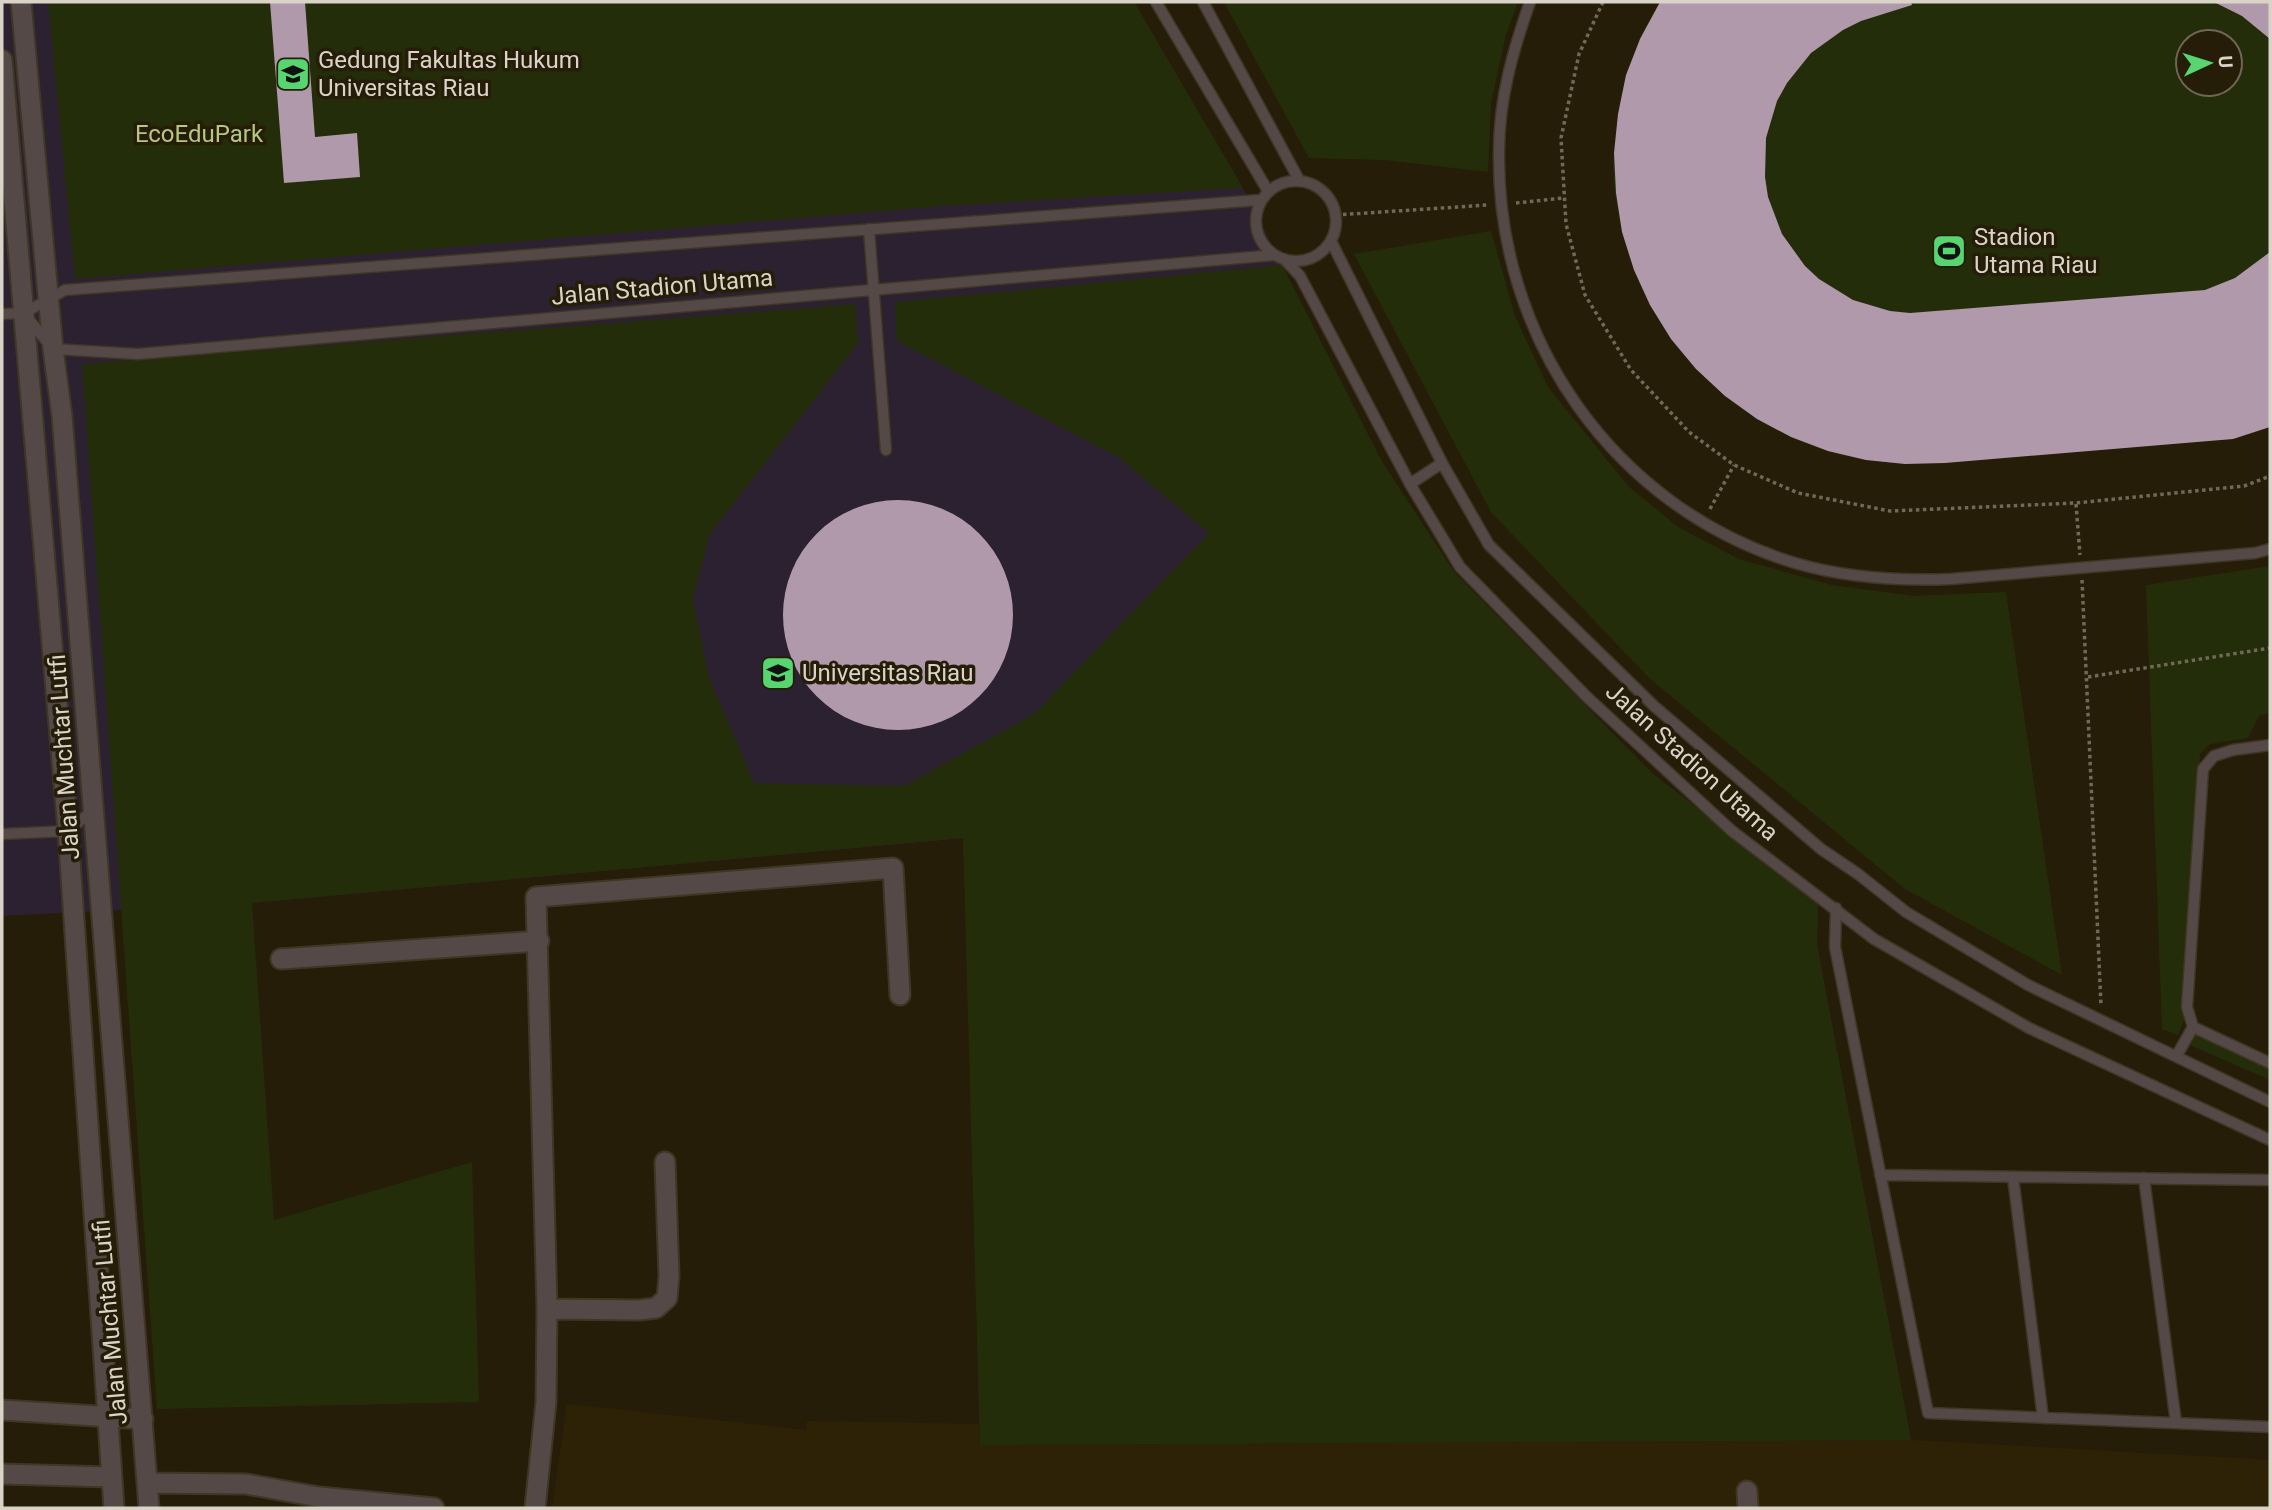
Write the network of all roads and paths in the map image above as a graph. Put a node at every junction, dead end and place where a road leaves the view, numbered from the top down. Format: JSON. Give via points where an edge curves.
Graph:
{"nodes":[{"id":1,"x":21,"y":2,"type":"edge"},
{"id":2,"x":1156,"y":2,"type":"edge"},
{"id":3,"x":1203,"y":2,"type":"edge"},
{"id":4,"x":1530,"y":2,"type":"edge"},
{"id":5,"x":1603,"y":2,"type":"edge"},
{"id":6,"x":2,"y":61,"type":"edge"},
{"id":7,"x":1299,"y":180,"type":"junction"},
{"id":8,"x":1264,"y":195,"type":"junction"},
{"id":9,"x":1563,"y":198,"type":"junction"},
{"id":10,"x":1527,"y":202,"type":"dead end"},
{"id":11,"x":1500,"y":205,"type":"junction"},
{"id":12,"x":1336,"y":215,"type":"junction"},
{"id":13,"x":869,"y":229,"type":"junction"},
{"id":14,"x":1331,"y":241,"type":"junction"},
{"id":15,"x":1274,"y":255,"type":"junction"},
{"id":16,"x":1286,"y":261,"type":"junction"},
{"id":17,"x":873,"y":289,"type":"junction"},
{"id":18,"x":48,"y":299,"type":"junction"},
{"id":19,"x":24,"y":313,"type":"junction"},
{"id":20,"x":2,"y":314,"type":"edge"},
{"id":21,"x":53,"y":349,"type":"junction"},
{"id":22,"x":886,"y":450,"type":"dead end"},
{"id":23,"x":1442,"y":464,"type":"junction"},
{"id":24,"x":1734,"y":465,"type":"junction"},
{"id":25,"x":2270,"y":476,"type":"edge"},
{"id":26,"x":1410,"y":484,"type":"junction"},
{"id":27,"x":2076,"y":503,"type":"junction"},
{"id":28,"x":1703,"y":523,"type":"junction"},
{"id":29,"x":2270,"y":549,"type":"edge"},
{"id":30,"x":2081,"y":568,"type":"junction"},
{"id":31,"x":2270,"y":648,"type":"edge"},
{"id":32,"x":2088,"y":677,"type":"junction"},
{"id":33,"x":2270,"y":745,"type":"edge"},
{"id":34,"x":92,"y":811,"type":"junction"},
{"id":35,"x":68,"y":831,"type":"junction"},
{"id":36,"x":2,"y":834,"type":"edge"},
{"id":37,"x":1836,"y":908,"type":"junction"},
{"id":38,"x":538,"y":941,"type":"junction"},
{"id":39,"x":281,"y":959,"type":"dead end"},
{"id":40,"x":900,"y":995,"type":"dead end"},
{"id":41,"x":2101,"y":1019,"type":"junction"},
{"id":42,"x":2193,"y":1027,"type":"junction"},
{"id":43,"x":2177,"y":1055,"type":"junction"},
{"id":44,"x":2270,"y":1063,"type":"edge"},
{"id":45,"x":2270,"y":1102,"type":"edge"},
{"id":46,"x":2270,"y":1140,"type":"edge"},
{"id":47,"x":665,"y":1162,"type":"dead end"},
{"id":48,"x":1880,"y":1175,"type":"junction"},
{"id":49,"x":2013,"y":1177,"type":"junction"},
{"id":50,"x":2144,"y":1178,"type":"junction"},
{"id":51,"x":2270,"y":1180,"type":"edge"},
{"id":52,"x":547,"y":1309,"type":"junction"},
{"id":53,"x":2,"y":1410,"type":"edge"},
{"id":54,"x":106,"y":1418,"type":"junction"},
{"id":55,"x":2043,"y":1418,"type":"junction"},
{"id":56,"x":143,"y":1419,"type":"junction"},
{"id":57,"x":2176,"y":1423,"type":"junction"},
{"id":58,"x":2270,"y":1427,"type":"edge"},
{"id":59,"x":2,"y":1474,"type":"edge"},
{"id":60,"x":111,"y":1477,"type":"junction"},
{"id":61,"x":148,"y":1483,"type":"junction"},
{"id":62,"x":114,"y":1508,"type":"edge"},
{"id":63,"x":149,"y":1508,"type":"edge"},
{"id":64,"x":434,"y":1508,"type":"edge"},
{"id":65,"x":535,"y":1508,"type":"edge"}],
"edges":[{"from":1,"to":18,"type":"street","name":"Jalan Muchtar Lutfi"},
{"from":2,"to":8,"type":"lane"},
{"from":3,"to":7,"type":"lane"},
{"from":4,"to":11,"type":"lane","via":[[1504,95]]},
{"from":5,"to":9,"type":"path","via":[[1578,54],[1561,138]]},
{"from":6,"to":19,"type":"street","name":"Jalan Muchtar Lutfi"},
{"from":7,"to":8,"type":"lane","via":[[1287,181]]},
{"from":7,"to":12,"type":"lane","via":[[1324,192]]},
{"from":8,"to":13,"type":"lane","name":"Jalan Stadion Utama"},
{"from":8,"to":15,"type":"lane","via":[[1256,220],[1258,234]]},
{"from":9,"to":10,"type":"path"},
{"from":9,"to":24,"type":"path","via":[[1584,295],[1632,370],[1689,432]]},
{"from":11,"to":12,"type":"path"},
{"from":11,"to":28,"type":"lane","via":[[1525,311],[1570,395],[1612,449],[1651,486]]},
{"from":12,"to":14,"type":"lane"},
{"from":13,"to":17,"type":"lane"},
{"from":13,"to":18,"type":"lane","name":"Jalan Stadion Utama","via":[[65,289]]},
{"from":14,"to":16,"type":"lane","via":[[1312,258]]},
{"from":14,"to":23,"type":"lane","name":"Jalan Stadion Utama"},
{"from":15,"to":16,"type":"lane"},
{"from":15,"to":17,"type":"lane","name":"Jalan Stadion Utama"},
{"from":16,"to":26,"type":"lane","name":"Jalan Stadion Utama","via":[[1300,276]]},
{"from":17,"to":21,"type":"lane","name":"Jalan Stadion Utama","via":[[138,354]]},
{"from":17,"to":22,"type":"lane"},
{"from":18,"to":19,"type":"lane","name":"Jalan Stadion Utama"},
{"from":18,"to":21,"type":"street","name":"Jalan Muchtar Lutfi"},
{"from":19,"to":20,"type":"lane"},
{"from":19,"to":21,"type":"lane"},
{"from":19,"to":35,"type":"street","name":"Jalan Muchtar Lutfi"},
{"from":21,"to":34,"type":"street","name":"Jalan Muchtar Lutfi"},
{"from":23,"to":26,"type":"lane"},
{"from":23,"to":41,"type":"lane","name":"Jalan Stadion Utama","via":[[1489,545],[1654,706],[1821,849],[1906,912],[2028,985]]},
{"from":24,"to":27,"type":"path","via":[[1798,493],[1890,511]]},
{"from":24,"to":28,"type":"path"},
{"from":25,"to":27,"type":"path","via":[[2244,486]]},
{"from":26,"to":37,"type":"lane","name":"Jalan Stadion Utama","via":[[1460,567],[1587,697],[1732,831]]},
{"from":27,"to":30,"type":"path"},
{"from":28,"to":30,"type":"lane","via":[[1795,563],[1848,575],[1902,580]]},
{"from":29,"to":30,"type":"lane"},
{"from":30,"to":32,"type":"path"},
{"from":31,"to":32,"type":"path"},
{"from":32,"to":41,"type":"path"},
{"from":33,"to":42,"type":"lane","via":[[2214,756],[2203,769],[2187,1006]]},
{"from":34,"to":35,"type":"lane"},
{"from":34,"to":56,"type":"street","name":"Jalan Muchtar Lutfi"},
{"from":35,"to":36,"type":"lane"},
{"from":35,"to":54,"type":"street","name":"Jalan Muchtar Lutfi"},
{"from":37,"to":46,"type":"lane","name":"Jalan Stadion Utama","via":[[1874,939],[2028,1028]]},
{"from":37,"to":48,"type":"lane","via":[[1835,947]]},
{"from":38,"to":39,"type":"street"},
{"from":38,"to":40,"type":"street","via":[[536,897],[893,868]]},
{"from":38,"to":52,"type":"street"},
{"from":41,"to":43,"type":"lane","name":"Jalan Stadion Utama"},
{"from":42,"to":43,"type":"lane"},
{"from":42,"to":44,"type":"lane"},
{"from":43,"to":45,"type":"lane","name":"Jalan Stadion Utama"},
{"from":47,"to":52,"type":"street","via":[[667,1298],[656,1308],[639,1310]]},
{"from":48,"to":49,"type":"lane"},
{"from":48,"to":55,"type":"lane","via":[[1928,1413]]},
{"from":49,"to":50,"type":"lane"},
{"from":49,"to":55,"type":"lane"},
{"from":50,"to":51,"type":"lane"},
{"from":50,"to":57,"type":"lane"},
{"from":52,"to":65,"type":"street","via":[[546,1402]]},
{"from":53,"to":54,"type":"street"},
{"from":54,"to":56,"type":"street"},
{"from":54,"to":60,"type":"street","name":"Jalan Muchtar Lutfi"},
{"from":55,"to":57,"type":"lane"},
{"from":56,"to":61,"type":"street","name":"Jalan Muchtar Lutfi"},
{"from":57,"to":58,"type":"lane"},
{"from":59,"to":60,"type":"street"},
{"from":60,"to":62,"type":"street","name":"Jalan Muchtar Lutfi"},
{"from":61,"to":63,"type":"street","name":"Jalan Muchtar Lutfi"},
{"from":61,"to":64,"type":"street","via":[[246,1484],[319,1497]]}]}
